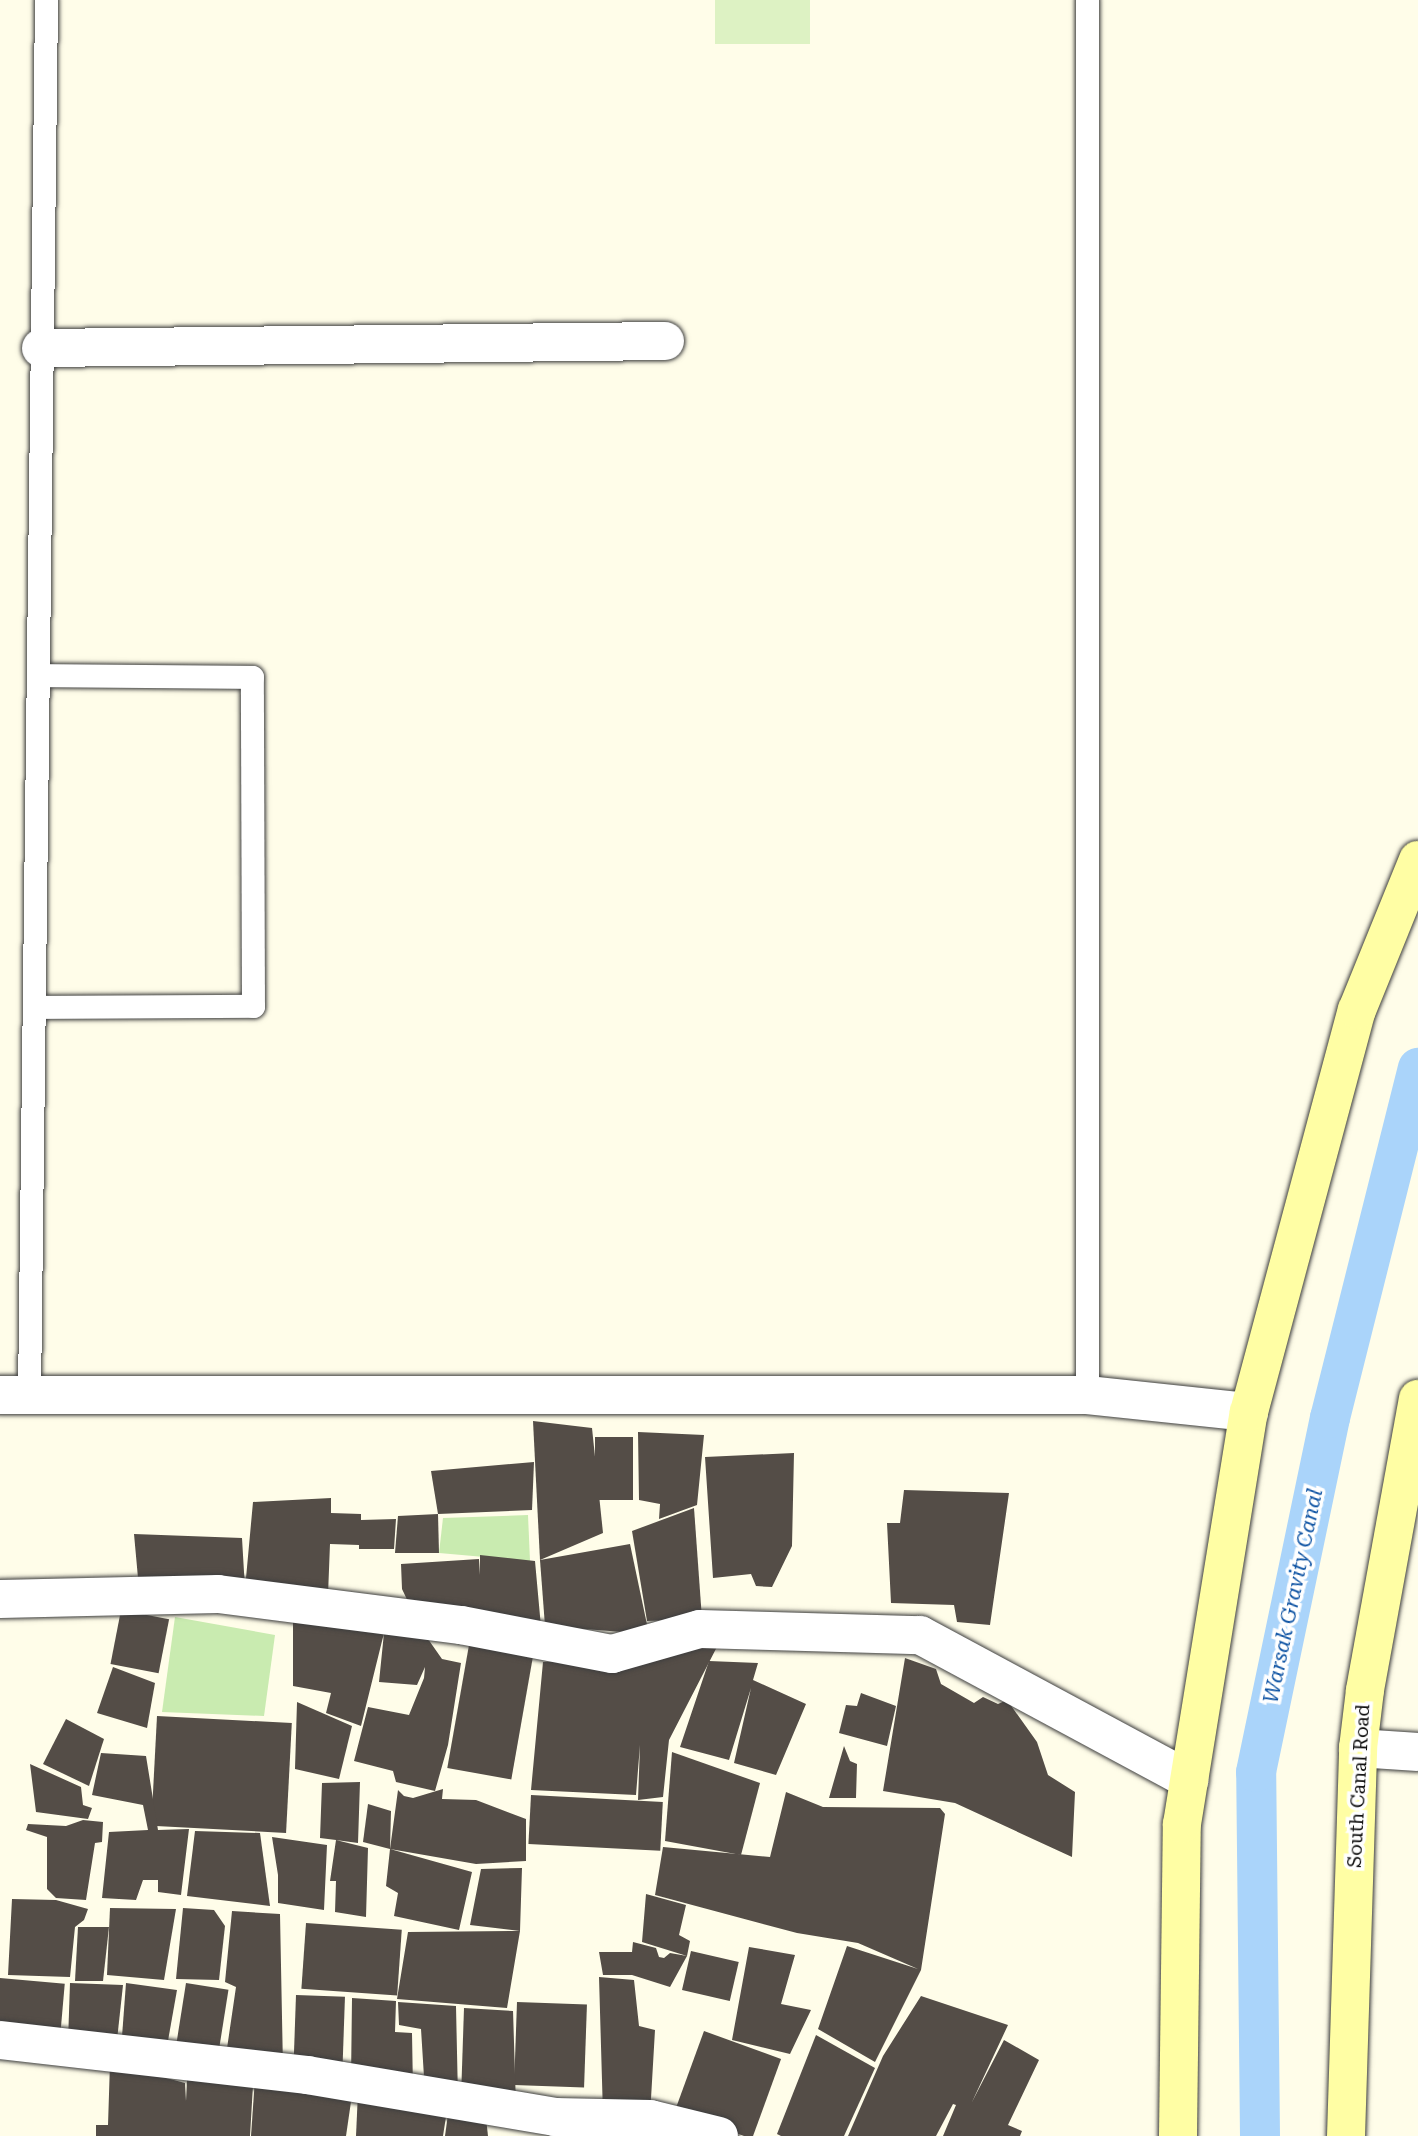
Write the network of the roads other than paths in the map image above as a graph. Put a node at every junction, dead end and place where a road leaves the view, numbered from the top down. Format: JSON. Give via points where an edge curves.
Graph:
{"nodes":[{"id":1,"x":46,"y":0,"type":"edge"},
{"id":2,"x":1087,"y":0,"type":"edge"},
{"id":3,"x":665,"y":341,"type":"dead end"},
{"id":4,"x":41,"y":348,"type":"junction"},
{"id":5,"x":38,"y":675,"type":"junction"},
{"id":6,"x":1418,"y":860,"type":"edge"},
{"id":7,"x":34,"y":1007,"type":"junction"},
{"id":8,"x":14,"y":1395,"type":"edge"},
{"id":9,"x":1087,"y":1395,"type":"junction"},
{"id":10,"x":1418,"y":1399,"type":"edge"},
{"id":11,"x":1249,"y":1412,"type":"junction"},
{"id":12,"x":0,"y":1599,"type":"edge"},
{"id":13,"x":1357,"y":1748,"type":"junction"},
{"id":14,"x":1418,"y":1752,"type":"edge"},
{"id":15,"x":1189,"y":1780,"type":"junction"},
{"id":16,"x":0,"y":2040,"type":"edge"},
{"id":17,"x":719,"y":2136,"type":"edge"},
{"id":18,"x":1178,"y":2136,"type":"edge"},
{"id":19,"x":1346,"y":2136,"type":"edge"}],
"edges":[{"from":1,"to":4,"type":"lane"},
{"from":2,"to":9,"type":"lane"},
{"from":3,"to":4,"type":"street"},
{"from":4,"to":5,"type":"lane"},
{"from":5,"to":7,"type":"lane"},
{"from":5,"to":7,"type":"lane","via":[[252,677],[253,1006]]},
{"from":6,"to":11,"type":"main road","via":[[1357,1010]]},
{"from":7,"to":8,"type":"lane"},
{"from":8,"to":9,"type":"street"},
{"from":9,"to":11,"type":"street"},
{"from":10,"to":13,"type":"main road","name":"South Canal Road"},
{"from":11,"to":15,"type":"main road"},
{"from":12,"to":15,"type":"street","via":[[218,1594],[461,1626],[612,1654],[700,1629],[920,1635]]},
{"from":13,"to":14,"type":"street"},
{"from":13,"to":19,"type":"main road","name":"South Canal Road"},
{"from":15,"to":18,"type":"main road","via":[[1182,1824]]},
{"from":16,"to":17,"type":"street","via":[[307,2076],[555,2117],[650,2119]]}]}
